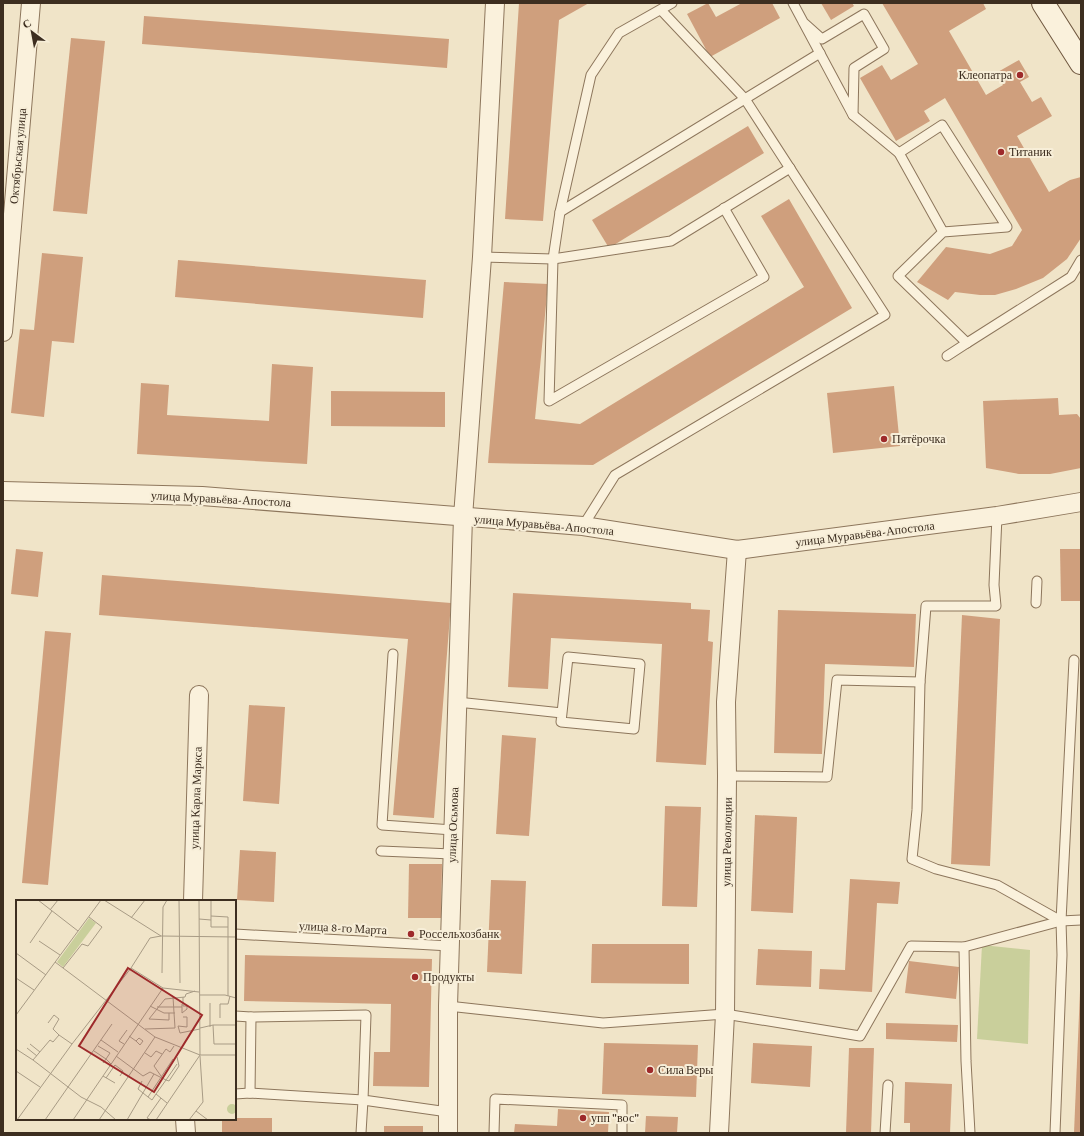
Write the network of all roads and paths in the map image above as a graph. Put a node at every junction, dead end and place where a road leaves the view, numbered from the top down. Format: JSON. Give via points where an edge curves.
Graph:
{"nodes":[{"id":1,"x":31,"y":3,"type":"edge"},
{"id":2,"x":495,"y":3,"type":"edge"},
{"id":3,"x":672,"y":3,"type":"edge"},
{"id":4,"x":793,"y":3,"type":"edge"},
{"id":5,"x":1043,"y":3,"type":"edge"},
{"id":6,"x":661,"y":10,"type":"junction"},
{"id":7,"x":803,"y":22,"type":"junction"},
{"id":8,"x":820,"y":53,"type":"junction"},
{"id":9,"x":1081,"y":63,"type":"edge"},
{"id":10,"x":745,"y":99,"type":"junction"},
{"id":11,"x":853,"y":115,"type":"junction"},
{"id":12,"x":899,"y":153,"type":"junction"},
{"id":13,"x":790,"y":168,"type":"junction"},
{"id":14,"x":724,"y":208,"type":"junction"},
{"id":15,"x":560,"y":212,"type":"junction"},
{"id":16,"x":943,"y":232,"type":"junction"},
{"id":17,"x":482,"y":257,"type":"junction"},
{"id":18,"x":552,"y":259,"type":"junction"},
{"id":19,"x":1081,"y":260,"type":"edge"},
{"id":20,"x":3,"y":332,"type":"edge"},
{"id":21,"x":967,"y":343,"type":"junction"},
{"id":22,"x":947,"y":356,"type":"dead end"},
{"id":23,"x":3,"y":491,"type":"edge"},
{"id":24,"x":1081,"y":502,"type":"edge"},
{"id":25,"x":997,"y":516,"type":"junction"},
{"id":26,"x":463,"y":517,"type":"junction"},
{"id":27,"x":583,"y":526,"type":"junction"},
{"id":28,"x":737,"y":550,"type":"junction"},
{"id":29,"x":1037,"y":580,"type":"dead end"},
{"id":30,"x":1036,"y":602,"type":"dead end"},
{"id":31,"x":393,"y":654,"type":"dead end"},
{"id":32,"x":1074,"y":660,"type":"dead end"},
{"id":33,"x":920,"y":682,"type":"junction"},
{"id":34,"x":200,"y":695,"type":"dead end"},
{"id":35,"x":457,"y":702,"type":"junction"},
{"id":36,"x":562,"y":712,"type":"junction"},
{"id":37,"x":728,"y":776,"type":"junction"},
{"id":38,"x":453,"y":830,"type":"junction"},
{"id":39,"x":381,"y":851,"type":"dead end"},
{"id":40,"x":452,"y":854,"type":"junction"},
{"id":41,"x":193,"y":900,"type":"edge"},
{"id":42,"x":1081,"y":920,"type":"edge"},
{"id":43,"x":1061,"y":921,"type":"junction"},
{"id":44,"x":236,"y":934,"type":"edge"},
{"id":45,"x":450,"y":946,"type":"junction"},
{"id":46,"x":964,"y":947,"type":"junction"},
{"id":47,"x":448,"y":1006,"type":"junction"},
{"id":48,"x":725,"y":1014,"type":"junction"},
{"id":49,"x":236,"y":1016,"type":"edge"},
{"id":50,"x":251,"y":1017,"type":"junction"},
{"id":51,"x":888,"y":1085,"type":"dead end"},
{"id":52,"x":250,"y":1093,"type":"junction"},
{"id":53,"x":236,"y":1094,"type":"edge"},
{"id":54,"x":363,"y":1100,"type":"junction"},
{"id":55,"x":448,"y":1112,"type":"junction"},
{"id":56,"x":185,"y":1120,"type":"edge"},
{"id":57,"x":186,"y":1133,"type":"edge"},
{"id":58,"x":361,"y":1133,"type":"edge"},
{"id":59,"x":448,"y":1133,"type":"edge"},
{"id":60,"x":494,"y":1133,"type":"edge"},
{"id":61,"x":622,"y":1133,"type":"edge"},
{"id":62,"x":719,"y":1133,"type":"edge"},
{"id":63,"x":885,"y":1133,"type":"edge"},
{"id":64,"x":970,"y":1133,"type":"edge"},
{"id":65,"x":1055,"y":1133,"type":"edge"}],
"edges":[{"from":1,"to":20,"type":"street","name":"Октябрьская улица"},
{"from":2,"to":17,"type":"street","name":"улица Осьмова"},
{"from":3,"to":6,"type":"lane"},
{"from":4,"to":7,"type":"lane"},
{"from":5,"to":9,"type":"main road"},
{"from":6,"to":10,"type":"lane"},
{"from":6,"to":15,"type":"lane","via":[[619,33],[591,75]]},
{"from":7,"to":8,"type":"lane"},
{"from":7,"to":11,"type":"lane","via":[[822,39],[864,14],[884,49],[854,68]]},
{"from":8,"to":10,"type":"lane"},
{"from":8,"to":11,"type":"lane"},
{"from":10,"to":13,"type":"lane"},
{"from":10,"to":15,"type":"lane"},
{"from":11,"to":12,"type":"lane"},
{"from":12,"to":16,"type":"lane"},
{"from":12,"to":16,"type":"lane","via":[[942,125],[1007,228]]},
{"from":13,"to":14,"type":"lane"},
{"from":13,"to":27,"type":"lane","via":[[885,315],[615,475]]},
{"from":14,"to":18,"type":"lane","via":[[670,241]]},
{"from":14,"to":18,"type":"lane","via":[[764,277],[550,402]]},
{"from":15,"to":18,"type":"lane"},
{"from":16,"to":21,"type":"lane","via":[[898,276]]},
{"from":17,"to":18,"type":"lane"},
{"from":17,"to":26,"type":"street","name":"улица Осьмова"},
{"from":19,"to":21,"type":"lane","via":[[1071,277]]},
{"from":21,"to":22,"type":"lane"},
{"from":23,"to":26,"type":"street","name":"улица Муравьёва-Апостола","via":[[202,496]]},
{"from":24,"to":25,"type":"street","name":"улица Муравьёва-Апостола"},
{"from":25,"to":28,"type":"street","name":"улица Муравьёва-Апостола"},
{"from":25,"to":33,"type":"lane","via":[[994,584],[996,606],[926,606]]},
{"from":26,"to":27,"type":"street","name":"улица Муравьёва-Апостола"},
{"from":26,"to":35,"type":"street","name":"улица Осьмова"},
{"from":27,"to":28,"type":"street","name":"улица Муравьёва-Апостола"},
{"from":28,"to":37,"type":"street","name":"улица Революции","via":[[726,702]]},
{"from":29,"to":30,"type":"lane"},
{"from":31,"to":38,"type":"lane","via":[[382,825]]},
{"from":32,"to":43,"type":"lane"},
{"from":33,"to":37,"type":"lane","via":[[837,680],[827,777]]},
{"from":33,"to":43,"type":"lane","via":[[917,810],[912,859],[936,869],[997,885]]},
{"from":34,"to":41,"type":"street","name":"улица Карла Маркса"},
{"from":35,"to":36,"type":"lane"},
{"from":35,"to":38,"type":"street","name":"улица Осьмова"},
{"from":36,"to":36,"type":"lane","via":[[568,657],[640,664],[634,729],[561,722]]},
{"from":37,"to":48,"type":"street","name":"улица Революции"},
{"from":38,"to":40,"type":"street","name":"улица Осьмова"},
{"from":39,"to":40,"type":"lane"},
{"from":40,"to":45,"type":"street","name":"улица Осьмова"},
{"from":42,"to":43,"type":"lane"},
{"from":43,"to":46,"type":"lane"},
{"from":43,"to":65,"type":"lane"},
{"from":44,"to":45,"type":"lane","name":"улица 8-го Марта"},
{"from":45,"to":47,"type":"street","name":"улица Осьмова"},
{"from":46,"to":48,"type":"lane","via":[[911,946],[860,1036]]},
{"from":46,"to":64,"type":"lane"},
{"from":47,"to":48,"type":"lane","via":[[603,1023]]},
{"from":47,"to":55,"type":"street","name":"улица Осьмова"},
{"from":48,"to":62,"type":"street","name":"улица Революции"},
{"from":49,"to":50,"type":"lane"},
{"from":50,"to":52,"type":"lane"},
{"from":50,"to":54,"type":"lane","via":[[366,1015]]},
{"from":51,"to":63,"type":"lane"},
{"from":52,"to":53,"type":"lane"},
{"from":52,"to":54,"type":"lane"},
{"from":54,"to":55,"type":"lane"},
{"from":54,"to":58,"type":"lane"},
{"from":55,"to":59,"type":"street","name":"улица Осьмова"},
{"from":56,"to":57,"type":"street"},
{"from":60,"to":61,"type":"lane","via":[[495,1099],[622,1105]]}]}
